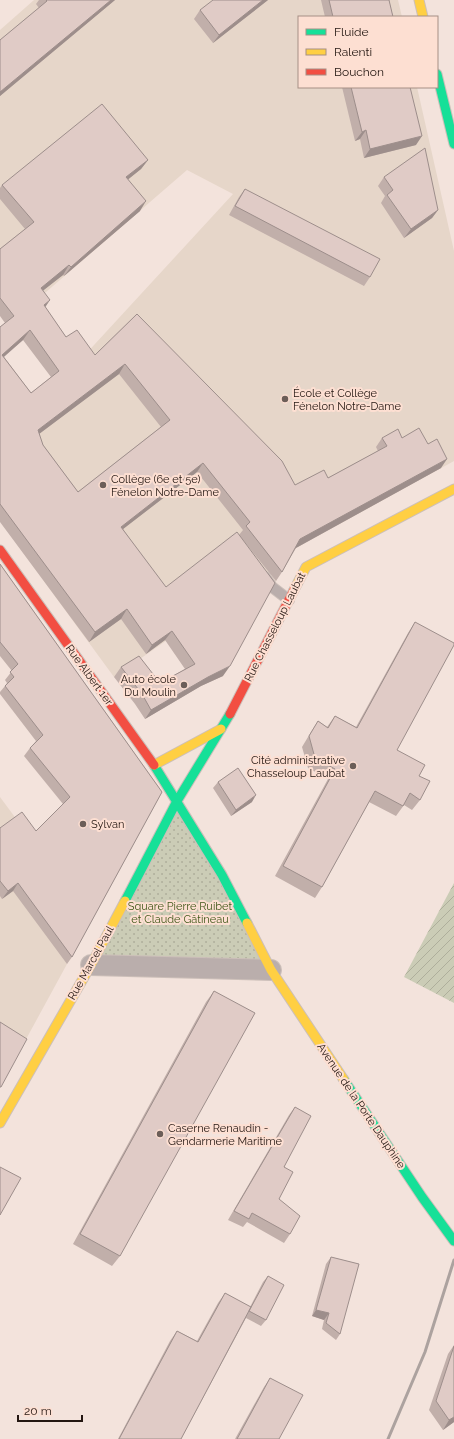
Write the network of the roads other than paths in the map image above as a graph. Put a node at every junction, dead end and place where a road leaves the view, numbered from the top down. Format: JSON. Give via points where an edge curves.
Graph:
{"nodes":[{"id":1,"x":419,"y":0,"type":"edge"},
{"id":2,"x":423,"y":16,"type":"edge"},
{"id":3,"x":438,"y":78,"type":"edge"},
{"id":4,"x":454,"y":144,"type":"edge"},
{"id":5,"x":454,"y":489,"type":"edge"},
{"id":6,"x":0,"y":550,"type":"edge"},
{"id":7,"x":260,"y":571,"type":"edge"},
{"id":8,"x":289,"y":600,"type":"junction"},
{"id":9,"x":221,"y":729,"type":"junction"},
{"id":10,"x":154,"y":765,"type":"junction"},
{"id":11,"x":177,"y":800,"type":"junction"},
{"id":12,"x":90,"y":965,"type":"junction"},
{"id":13,"x":271,"y":970,"type":"junction"},
{"id":14,"x":0,"y":1123,"type":"edge"},
{"id":15,"x":454,"y":1242,"type":"edge"}],
"edges":[{"from":1,"to":2,"type":"street"},
{"from":3,"to":4,"type":"street"},
{"from":5,"to":8,"type":"street","name":"Rue Chasseloup Laubat","via":[[306,567]]},
{"from":6,"to":10,"type":"street","name":"Rue Albert 1er"},
{"from":7,"to":8,"type":"lane","via":[[272,587]]},
{"from":8,"to":9,"type":"street","name":"Rue Chasseloup Laubat"},
{"from":9,"to":10,"type":"street"},
{"from":9,"to":11,"type":"street","name":"Rue Chasseloup Laubat"},
{"from":10,"to":11,"type":"street","name":"Rue Albert 1er"},
{"from":11,"to":12,"type":"street","name":"Rue Marcel Paul"},
{"from":11,"to":13,"type":"street","name":"Avenue de la Porte Dauphine","via":[[222,875]]},
{"from":12,"to":13,"type":"street"},
{"from":12,"to":14,"type":"street","name":"Rue Marcel Paul"},
{"from":13,"to":15,"type":"street","name":"Avenue de la Porte Dauphine"}]}
